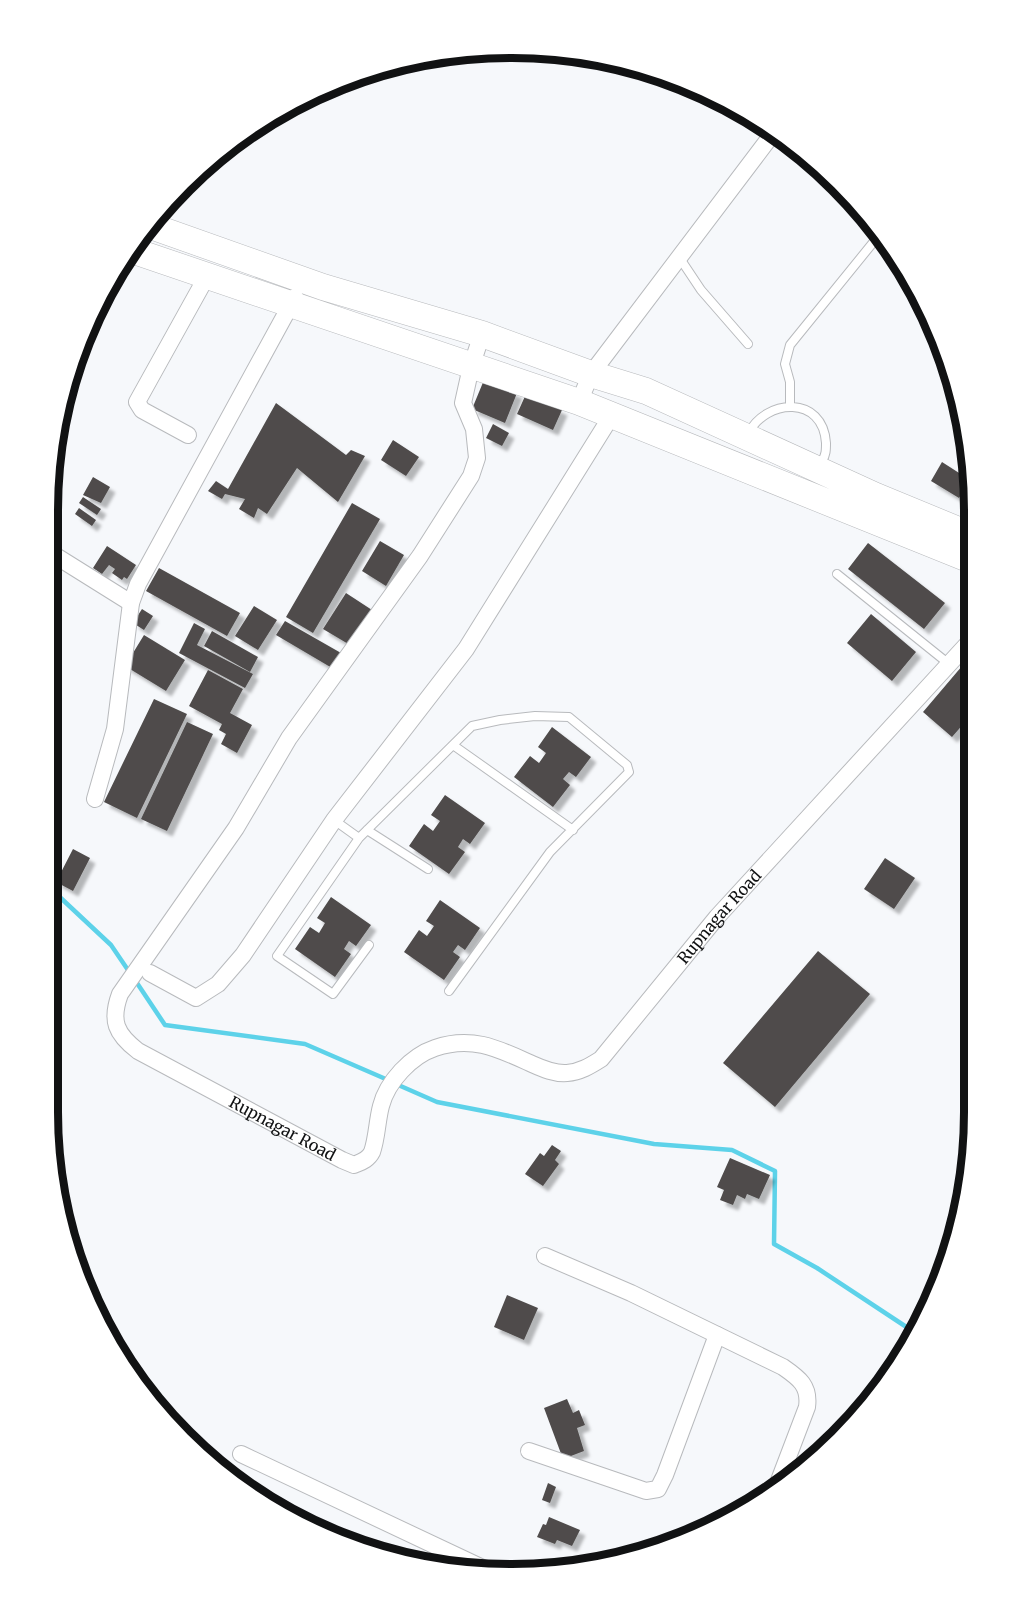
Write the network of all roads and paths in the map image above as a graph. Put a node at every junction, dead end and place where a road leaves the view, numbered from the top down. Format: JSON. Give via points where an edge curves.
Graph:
{"nodes":[{"id":1,"x":768,"y":139,"type":"edge"},
{"id":2,"x":158,"y":229,"type":"edge"},
{"id":3,"x":874,"y":242,"type":"edge"},
{"id":4,"x":140,"y":253,"type":"edge"},
{"id":5,"x":679,"y":257,"type":"junction"},
{"id":6,"x":207,"y":276,"type":"junction"},
{"id":7,"x":301,"y":279,"type":"junction"},
{"id":8,"x":293,"y":304,"type":"junction"},
{"id":9,"x":482,"y":334,"type":"junction"},
{"id":10,"x":748,"y":344,"type":"dead end"},
{"id":11,"x":471,"y":367,"type":"junction"},
{"id":12,"x":591,"y":374,"type":"junction"},
{"id":13,"x":579,"y":402,"type":"junction"},
{"id":14,"x":790,"y":406,"type":"junction"},
{"id":15,"x":612,"y":415,"type":"junction"},
{"id":16,"x":188,"y":435,"type":"dead end"},
{"id":17,"x":746,"y":437,"type":"junction"},
{"id":18,"x":822,"y":461,"type":"dead end"},
{"id":19,"x":964,"y":532,"type":"edge"},
{"id":20,"x":58,"y":557,"type":"edge"},
{"id":21,"x":957,"y":559,"type":"edge"},
{"id":22,"x":837,"y":574,"type":"dead end"},
{"id":23,"x":131,"y":603,"type":"junction"},
{"id":24,"x":964,"y":648,"type":"edge"},
{"id":25,"x":949,"y":664,"type":"junction"},
{"id":26,"x":453,"y":745,"type":"junction"},
{"id":27,"x":95,"y":799,"type":"dead end"},
{"id":28,"x":334,"y":820,"type":"junction"},
{"id":29,"x":367,"y":830,"type":"junction"},
{"id":30,"x":573,"y":830,"type":"junction"},
{"id":31,"x":359,"y":838,"type":"junction"},
{"id":32,"x":428,"y":869,"type":"dead end"},
{"id":33,"x":369,"y":945,"type":"dead end"},
{"id":34,"x":144,"y":970,"type":"junction"},
{"id":35,"x":449,"y":991,"type":"dead end"},
{"id":36,"x":545,"y":1256,"type":"dead end"},
{"id":37,"x":717,"y":1335,"type":"junction"},
{"id":38,"x":529,"y":1450,"type":"dead end"},
{"id":39,"x":241,"y":1454,"type":"dead end"},
{"id":40,"x":781,"y":1474,"type":"edge"},
{"id":41,"x":472,"y":1563,"type":"edge"}],
"edges":[{"from":1,"to":5,"type":"street"},
{"from":2,"to":7,"type":"main road"},
{"from":3,"to":14,"type":"lane","via":[[790,345],[785,364]]},
{"from":4,"to":6,"type":"main road"},
{"from":5,"to":10,"type":"lane","via":[[701,290]]},
{"from":5,"to":12,"type":"street"},
{"from":6,"to":8,"type":"main road"},
{"from":6,"to":16,"type":"street","via":[[137,402],[142,410]]},
{"from":7,"to":8,"type":"street"},
{"from":7,"to":9,"type":"main road"},
{"from":8,"to":11,"type":"main road"},
{"from":8,"to":23,"type":"street"},
{"from":9,"to":11,"type":"street","name":"Rupnagar Road"},
{"from":9,"to":12,"type":"main road"},
{"from":11,"to":13,"type":"main road"},
{"from":11,"to":34,"type":"street","name":"Rupnagar Road","via":[[463,403],[474,429],[477,458],[471,476],[420,556],[289,738]]},
{"from":12,"to":13,"type":"street"},
{"from":12,"to":17,"type":"main road","via":[[646,391]]},
{"from":13,"to":15,"type":"main road"},
{"from":14,"to":17,"type":"lane","via":[[762,415]]},
{"from":14,"to":18,"type":"lane","via":[[813,414],[822,424],[826,453]]},
{"from":15,"to":21,"type":"main road"},
{"from":15,"to":28,"type":"street","via":[[466,650]]},
{"from":17,"to":19,"type":"main road"},
{"from":20,"to":23,"type":"street"},
{"from":22,"to":25,"type":"lane"},
{"from":23,"to":27,"type":"street","via":[[115,729]]},
{"from":24,"to":25,"type":"street","name":"Rupnagar Road"},
{"from":25,"to":34,"type":"street","name":"Rupnagar Road","via":[[717,917],[601,1059],[584,1070],[567,1074],[548,1071],[496,1047],[466,1041],[434,1048],[413,1061],[391,1085],[381,1104],[371,1153],[354,1165],[123,1040],[114,1010],[127,984]]},
{"from":26,"to":29,"type":"lane"},
{"from":26,"to":30,"type":"lane"},
{"from":26,"to":30,"type":"lane","via":[[471,726],[535,716],[568,717],[627,765],[629,772]]},
{"from":28,"to":31,"type":"lane"},
{"from":28,"to":34,"type":"street","via":[[243,956],[218,984],[196,998]]},
{"from":29,"to":31,"type":"lane"},
{"from":29,"to":32,"type":"lane"},
{"from":30,"to":35,"type":"lane","via":[[550,852]]},
{"from":31,"to":33,"type":"lane","via":[[278,956],[333,994]]},
{"from":36,"to":37,"type":"street"},
{"from":37,"to":38,"type":"street","via":[[658,1489],[645,1491]]},
{"from":37,"to":40,"type":"street","via":[[783,1367],[805,1385],[807,1407]]},
{"from":39,"to":41,"type":"street"}]}
